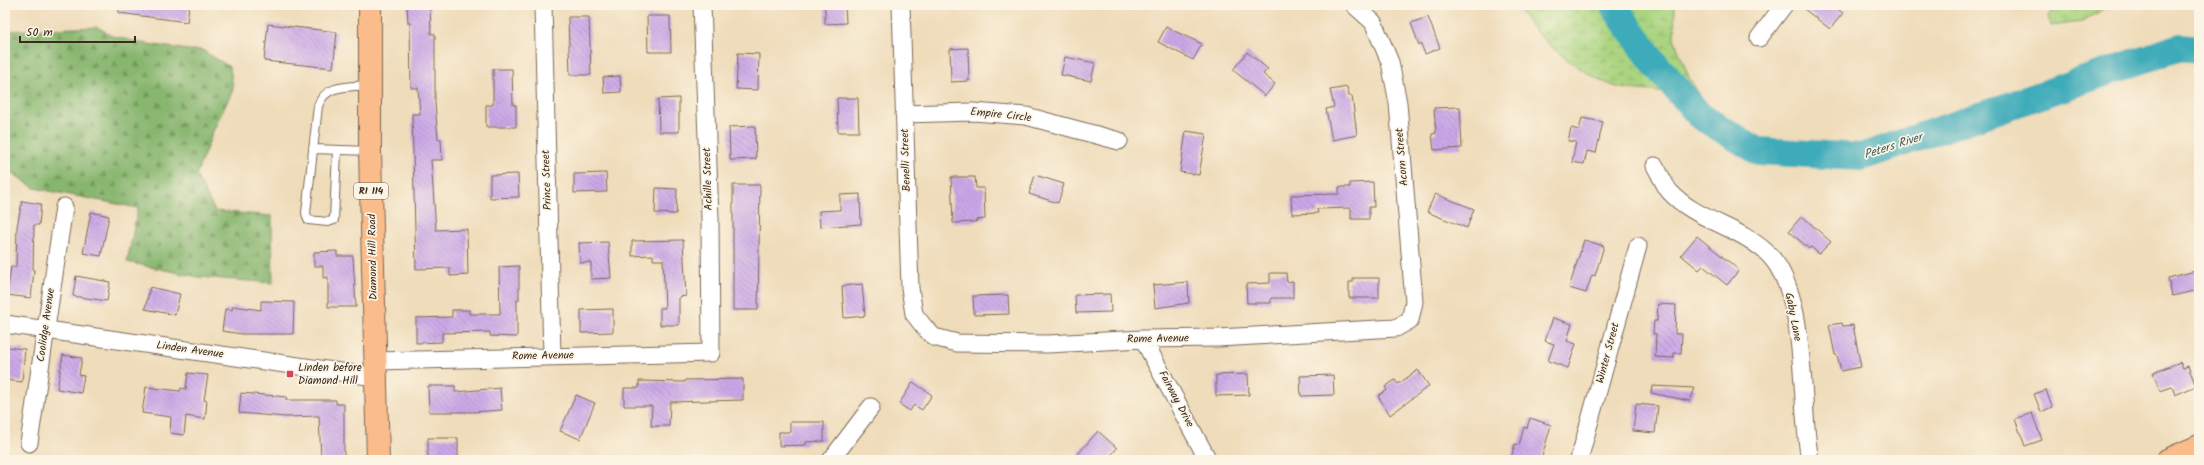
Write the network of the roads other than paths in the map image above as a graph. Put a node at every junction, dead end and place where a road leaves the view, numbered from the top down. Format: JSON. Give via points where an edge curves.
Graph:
{"nodes":[{"id":1,"x":370,"y":5,"type":"edge"},
{"id":2,"x":543,"y":5,"type":"edge"},
{"id":3,"x":702,"y":5,"type":"edge"},
{"id":4,"x":901,"y":5,"type":"edge"},
{"id":5,"x":1354,"y":5,"type":"edge"},
{"id":6,"x":1784,"y":5,"type":"edge"},
{"id":7,"x":1759,"y":38,"type":"dead end"},
{"id":8,"x":370,"y":85,"type":"junction"},
{"id":9,"x":904,"y":114,"type":"junction"},
{"id":10,"x":1118,"y":141,"type":"dead end"},
{"id":11,"x":313,"y":149,"type":"junction"},
{"id":12,"x":337,"y":150,"type":"junction"},
{"id":13,"x":370,"y":151,"type":"junction"},
{"id":14,"x":1655,"y":166,"type":"dead end"},
{"id":15,"x":64,"y":207,"type":"dead end"},
{"id":16,"x":1638,"y":246,"type":"dead end"},
{"id":17,"x":914,"y":314,"type":"joint"},
{"id":18,"x":1410,"y":320,"type":"joint"},
{"id":19,"x":5,"y":324,"type":"edge"},
{"id":20,"x":45,"y":331,"type":"junction"},
{"id":21,"x":1143,"y":339,"type":"junction"},
{"id":22,"x":711,"y":353,"type":"joint"},
{"id":23,"x":552,"y":356,"type":"junction"},
{"id":24,"x":375,"y":369,"type":"junction"},
{"id":25,"x":871,"y":407,"type":"dead end"},
{"id":26,"x":29,"y":443,"type":"dead end"},
{"id":27,"x":2199,"y":446,"type":"edge"},
{"id":28,"x":378,"y":460,"type":"edge"},
{"id":29,"x":831,"y":460,"type":"edge"},
{"id":30,"x":1208,"y":460,"type":"edge"},
{"id":31,"x":1579,"y":460,"type":"edge"},
{"id":32,"x":1810,"y":460,"type":"edge"},
{"id":33,"x":2167,"y":460,"type":"edge"}],
"edges":[{"from":1,"to":8,"type":"main road","name":"Diamond Hill Road","number":"RI 114"},
{"from":2,"to":23,"type":"street","name":"Prince Street"},
{"from":3,"to":22,"type":"street","name":"Achille Street","via":[[710,219]]},
{"from":4,"to":9,"type":"street","name":"Benelli Street"},
{"from":5,"to":18,"type":"street","name":"Acorn Street","via":[[1373,22],[1388,56],[1398,103],[1414,302]]},
{"from":6,"to":7,"type":"street"},
{"from":8,"to":11,"type":"lane","via":[[334,89],[321,97]]},
{"from":8,"to":13,"type":"main road","name":"Diamond Hill Road","number":"RI 114"},
{"from":9,"to":10,"type":"street","name":"Empire Circle","via":[[972,112],[1026,116]]},
{"from":9,"to":17,"type":"street","name":"Benelli Street","via":[[910,288]]},
{"from":11,"to":12,"type":"lane"},
{"from":11,"to":12,"type":"lane","via":[[306,218],[328,222],[334,220],[336,215]]},
{"from":12,"to":13,"type":"lane"},
{"from":13,"to":24,"type":"main road","name":"Diamond Hill Road","number":"RI 114"},
{"from":14,"to":32,"type":"street","name":"Gaby Lane","via":[[1670,192],[1689,209],[1747,238],[1766,251],[1783,274],[1792,301],[1797,330]]},
{"from":15,"to":20,"type":"street","name":"Coolidge Avenue"},
{"from":16,"to":31,"type":"street","name":"Winter Street"},
{"from":17,"to":21,"type":"street","name":"Rome Avenue","via":[[934,338],[957,343],[1048,344]]},
{"from":18,"to":21,"type":"street","name":"Rome Avenue","via":[[1396,328],[1218,338]]},
{"from":19,"to":20,"type":"street","name":"Linden Avenue"},
{"from":20,"to":24,"type":"street","name":"Linden Avenue"},
{"from":20,"to":26,"type":"street","name":"Coolidge Avenue"},
{"from":21,"to":30,"type":"street","name":"Fairway Drive"},
{"from":22,"to":23,"type":"street","name":"Rome Avenue"},
{"from":23,"to":24,"type":"street","name":"Rome Avenue"},
{"from":24,"to":28,"type":"main road","name":"Diamond Hill Road","number":"RI 114"},
{"from":25,"to":29,"type":"street"},
{"from":27,"to":33,"type":"main road"}]}
